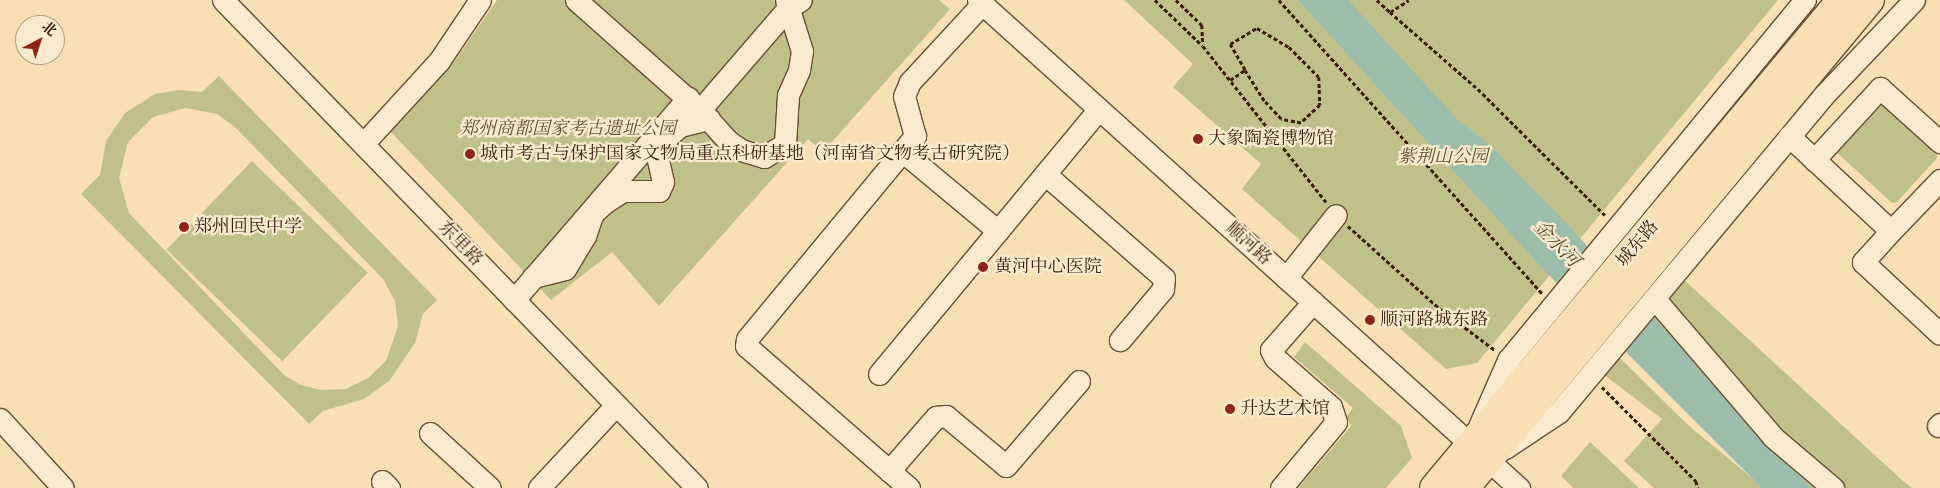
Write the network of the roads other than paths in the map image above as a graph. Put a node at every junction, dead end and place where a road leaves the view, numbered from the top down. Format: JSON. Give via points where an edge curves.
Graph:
{"nodes":[{"id":1,"x":223,"y":0,"type":"edge"},
{"id":2,"x":480,"y":0,"type":"edge"},
{"id":3,"x":1805,"y":0,"type":"edge"},
{"id":4,"x":1842,"y":0,"type":"edge"},
{"id":5,"x":1870,"y":0,"type":"edge"},
{"id":6,"x":1914,"y":0,"type":"edge"},
{"id":7,"x":792,"y":2,"type":"edge"},
{"id":8,"x":980,"y":2,"type":"edge"},
{"id":9,"x":588,"y":4,"type":"edge"},
{"id":10,"x":699,"y":109,"type":"junction"},
{"id":11,"x":1099,"y":109,"type":"junction"},
{"id":12,"x":1789,"y":136,"type":"junction"},
{"id":13,"x":1940,"y":142,"type":"edge"},
{"id":14,"x":363,"y":144,"type":"junction"},
{"id":15,"x":902,"y":151,"type":"junction"},
{"id":16,"x":1814,"y":160,"type":"junction"},
{"id":17,"x":1045,"y":174,"type":"junction"},
{"id":18,"x":1940,"y":180,"type":"edge"},
{"id":19,"x":1336,"y":215,"type":"dead end"},
{"id":20,"x":998,"y":231,"type":"junction"},
{"id":21,"x":1891,"y":231,"type":"junction"},
{"id":22,"x":1628,"y":273,"type":"junction"},
{"id":23,"x":533,"y":277,"type":"junction"},
{"id":24,"x":1286,"y":278,"type":"junction"},
{"id":25,"x":514,"y":300,"type":"junction"},
{"id":26,"x":1313,"y":302,"type":"junction"},
{"id":27,"x":1580,"y":332,"type":"junction"},
{"id":28,"x":1940,"y":334,"type":"edge"},
{"id":29,"x":1120,"y":340,"type":"dead end"},
{"id":30,"x":879,"y":374,"type":"dead end"},
{"id":31,"x":1079,"y":381,"type":"dead end"},
{"id":32,"x":616,"y":405,"type":"junction"},
{"id":33,"x":4,"y":430,"type":"edge"},
{"id":34,"x":430,"y":433,"type":"dead end"},
{"id":35,"x":1483,"y":454,"type":"junction"},
{"id":36,"x":889,"y":471,"type":"junction"},
{"id":37,"x":63,"y":488,"type":"edge"},
{"id":38,"x":490,"y":488,"type":"edge"},
{"id":39,"x":539,"y":488,"type":"edge"},
{"id":40,"x":697,"y":488,"type":"edge"},
{"id":41,"x":908,"y":488,"type":"edge"},
{"id":42,"x":1281,"y":488,"type":"edge"},
{"id":43,"x":1434,"y":488,"type":"edge"},
{"id":44,"x":1465,"y":488,"type":"edge"},
{"id":45,"x":1519,"y":488,"type":"edge"},
{"id":46,"x":1833,"y":488,"type":"edge"}],
"edges":[{"from":1,"to":14,"type":"street","name":"东里路"},
{"from":2,"to":14,"type":"street","via":[[440,61]]},
{"from":3,"to":22,"type":"street","via":[[1618,228]]},
{"from":4,"to":22,"type":"main road","name":"城东路"},
{"from":5,"to":22,"type":"main road","name":"城东路"},
{"from":6,"to":12,"type":"street"},
{"from":7,"to":10,"type":"street"},
{"from":7,"to":10,"type":"street","via":[[802,51],[799,70],[788,95],[785,144],[764,157],[742,150],[728,141]]},
{"from":8,"to":11,"type":"street","name":"顺河路"},
{"from":8,"to":15,"type":"street","via":[[910,82],[904,96],[915,136]]},
{"from":9,"to":10,"type":"street"},
{"from":10,"to":23,"type":"street"},
{"from":10,"to":23,"type":"street","via":[[662,142],[658,156],[663,182],[659,191],[623,191],[607,201],[593,213],[585,236],[565,268]]},
{"from":11,"to":17,"type":"street"},
{"from":11,"to":24,"type":"street","name":"顺河路"},
{"from":12,"to":16,"type":"street"},
{"from":12,"to":22,"type":"street"},
{"from":13,"to":16,"type":"street","via":[[1880,88]]},
{"from":14,"to":25,"type":"street","name":"东里路"},
{"from":15,"to":20,"type":"street"},
{"from":15,"to":36,"type":"street","via":[[747,339],[746,346]]},
{"from":16,"to":21,"type":"street"},
{"from":17,"to":20,"type":"street"},
{"from":17,"to":29,"type":"street","via":[[1164,278],[1163,289]]},
{"from":18,"to":21,"type":"street"},
{"from":19,"to":24,"type":"street"},
{"from":20,"to":30,"type":"street"},
{"from":21,"to":28,"type":"street","via":[[1863,262]]},
{"from":22,"to":27,"type":"main road","name":"城东路"},
{"from":22,"to":27,"type":"street"},
{"from":22,"to":46,"type":"street","via":[[1773,437]]},
{"from":23,"to":25,"type":"street"},
{"from":24,"to":26,"type":"street","name":"顺河路"},
{"from":25,"to":32,"type":"street","name":"东里路"},
{"from":26,"to":35,"type":"street","name":"顺河路"},
{"from":26,"to":42,"type":"street","via":[[1271,350],[1275,358],[1331,407],[1336,422]]},
{"from":27,"to":35,"type":"main road","name":"城东路"},
{"from":27,"to":35,"type":"street","via":[[1590,375],[1559,412]]},
{"from":31,"to":36,"type":"street","via":[[1006,466],[946,416],[936,418]]},
{"from":32,"to":39,"type":"street"},
{"from":32,"to":40,"type":"street","name":"东里路"},
{"from":33,"to":37,"type":"street"},
{"from":34,"to":38,"type":"street"},
{"from":35,"to":43,"type":"main road","name":"城东路"},
{"from":35,"to":44,"type":"main road","name":"城东路"},
{"from":35,"to":45,"type":"street","name":"顺河路"},
{"from":36,"to":41,"type":"street"}]}
